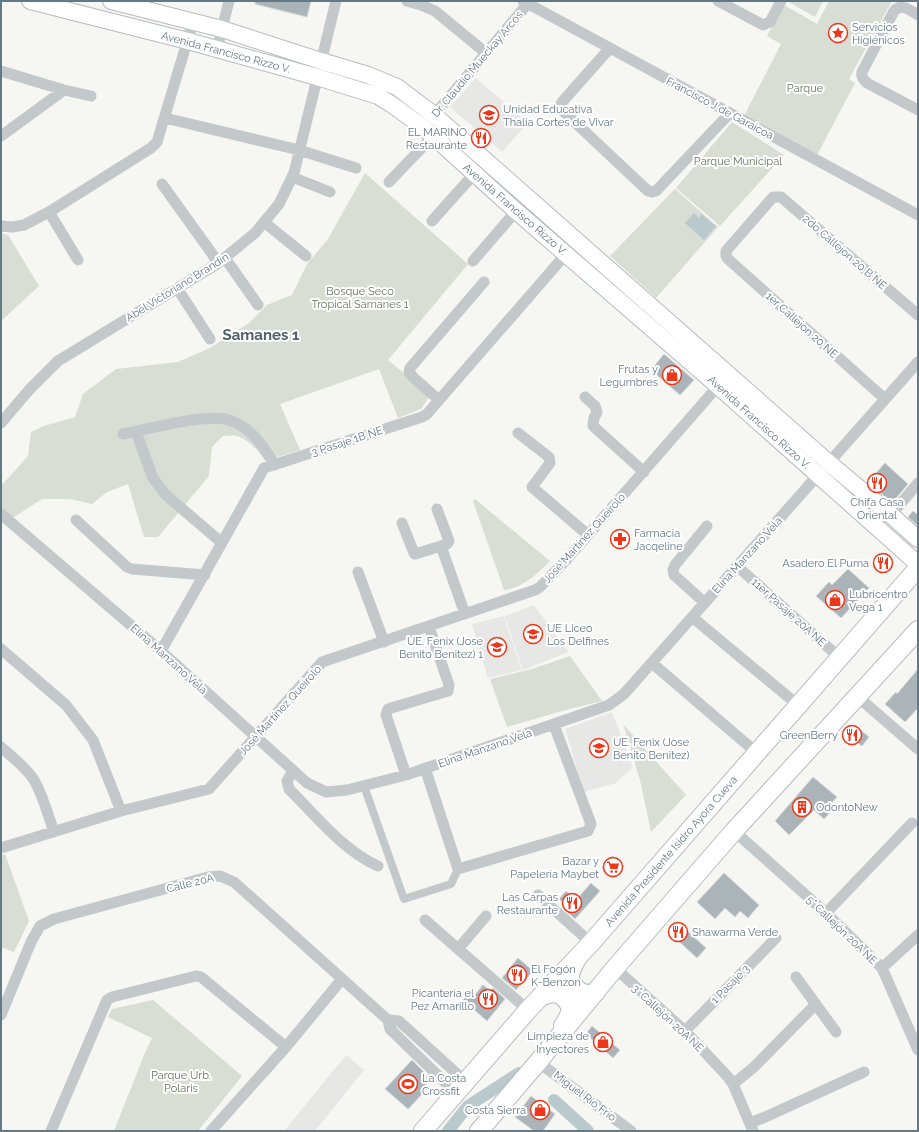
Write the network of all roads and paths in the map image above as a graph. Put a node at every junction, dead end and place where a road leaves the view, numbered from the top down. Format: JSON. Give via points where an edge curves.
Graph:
{"nodes":[{"id":1,"x":30,"y":1,"type":"edge"},
{"id":2,"x":111,"y":1,"type":"edge"},
{"id":3,"x":229,"y":1,"type":"edge"},
{"id":4,"x":336,"y":1,"type":"edge"},
{"id":5,"x":407,"y":1,"type":"edge"},
{"id":6,"x":718,"y":1,"type":"edge"},
{"id":7,"x":781,"y":1,"type":"edge"},
{"id":8,"x":527,"y":2,"type":"edge"},
{"id":9,"x":918,"y":14,"type":"edge"},
{"id":10,"x":193,"y":22,"type":"junction"},
{"id":11,"x":222,"y":29,"type":"junction"},
{"id":12,"x":188,"y":41,"type":"junction"},
{"id":13,"x":610,"y":48,"type":"junction"},
{"id":14,"x":217,"y":49,"type":"junction"},
{"id":15,"x":486,"y":53,"type":"junction"},
{"id":16,"x":321,"y":61,"type":"junction"},
{"id":17,"x":1,"y":72,"type":"edge"},
{"id":18,"x":317,"y":77,"type":"junction"},
{"id":19,"x":64,"y":90,"type":"junction"},
{"id":20,"x":91,"y":96,"type":"dead end"},
{"id":21,"x":918,"y":110,"type":"edge"},
{"id":22,"x":730,"y":113,"type":"junction"},
{"id":23,"x":434,"y":115,"type":"junction"},
{"id":24,"x":165,"y":118,"type":"junction"},
{"id":25,"x":428,"y":132,"type":"junction"},
{"id":26,"x":1,"y":136,"type":"edge"},
{"id":27,"x":299,"y":150,"type":"junction"},
{"id":28,"x":356,"y":168,"type":"dead end"},
{"id":29,"x":474,"y":174,"type":"junction"},
{"id":30,"x":292,"y":177,"type":"junction"},
{"id":31,"x":390,"y":182,"type":"dead end"},
{"id":32,"x":162,"y":184,"type":"dead end"},
{"id":33,"x":330,"y":192,"type":"dead end"},
{"id":34,"x":516,"y":211,"type":"junction"},
{"id":35,"x":49,"y":212,"type":"junction"},
{"id":36,"x":918,"y":215,"type":"edge"},
{"id":37,"x":264,"y":222,"type":"junction"},
{"id":38,"x":432,"y":222,"type":"dead end"},
{"id":39,"x":1,"y":226,"type":"edge"},
{"id":40,"x":728,"y":249,"type":"joint"},
{"id":41,"x":566,"y":254,"type":"junction"},
{"id":42,"x":306,"y":256,"type":"dead end"},
{"id":43,"x":78,"y":260,"type":"dead end"},
{"id":44,"x":221,"y":261,"type":"junction"},
{"id":45,"x":473,"y":261,"type":"dead end"},
{"id":46,"x":484,"y":282,"type":"dead end"},
{"id":47,"x":178,"y":288,"type":"junction"},
{"id":48,"x":258,"y":305,"type":"dead end"},
{"id":49,"x":918,"y":315,"type":"edge"},
{"id":50,"x":210,"y":339,"type":"dead end"},
{"id":51,"x":918,"y":362,"type":"edge"},
{"id":52,"x":718,"y":386,"type":"junction"},
{"id":53,"x":585,"y":397,"type":"dead end"},
{"id":54,"x":885,"y":399,"type":"junction"},
{"id":55,"x":439,"y":400,"type":"junction"},
{"id":56,"x":1,"y":423,"type":"edge"},
{"id":57,"x":136,"y":432,"type":"junction"},
{"id":58,"x":518,"y":433,"type":"dead end"},
{"id":59,"x":123,"y":434,"type":"dead end"},
{"id":60,"x":275,"y":465,"type":"junction"},
{"id":61,"x":823,"y":469,"type":"junction"},
{"id":62,"x":644,"y":472,"type":"junction"},
{"id":63,"x":918,"y":483,"type":"edge"},
{"id":64,"x":437,"y":509,"type":"dead end"},
{"id":65,"x":1,"y":514,"type":"edge"},
{"id":66,"x":891,"y":515,"type":"junction"},
{"id":67,"x":76,"y":520,"type":"dead end"},
{"id":68,"x":402,"y":523,"type":"dead end"},
{"id":69,"x":707,"y":526,"type":"dead end"},
{"id":70,"x":588,"y":535,"type":"junction"},
{"id":71,"x":918,"y":540,"type":"edge"},
{"id":72,"x":222,"y":543,"type":"junction"},
{"id":73,"x":441,"y":546,"type":"junction"},
{"id":74,"x":918,"y":564,"type":"edge"},
{"id":75,"x":737,"y":566,"type":"junction"},
{"id":76,"x":918,"y":568,"type":"edge"},
{"id":77,"x":358,"y":572,"type":"dead end"},
{"id":78,"x":205,"y":575,"type":"junction"},
{"id":79,"x":705,"y":602,"type":"junction"},
{"id":80,"x":465,"y":614,"type":"junction"},
{"id":81,"x":692,"y":617,"type":"junction"},
{"id":82,"x":429,"y":627,"type":"junction"},
{"id":83,"x":918,"y":630,"type":"edge"},
{"id":84,"x":384,"y":642,"type":"junction"},
{"id":85,"x":1,"y":649,"type":"edge"},
{"id":86,"x":161,"y":651,"type":"junction"},
{"id":87,"x":840,"y":658,"type":"junction"},
{"id":88,"x":652,"y":663,"type":"junction"},
{"id":89,"x":858,"y":697,"type":"junction"},
{"id":90,"x":798,"y":705,"type":"junction"},
{"id":91,"x":554,"y":725,"type":"junction"},
{"id":92,"x":256,"y":737,"type":"junction"},
{"id":93,"x":1,"y":747,"type":"edge"},
{"id":94,"x":918,"y":749,"type":"edge"},
{"id":95,"x":756,"y":753,"type":"junction"},
{"id":96,"x":426,"y":768,"type":"junction"},
{"id":97,"x":293,"y":771,"type":"junction"},
{"id":98,"x":406,"y":775,"type":"junction"},
{"id":99,"x":364,"y":786,"type":"junction"},
{"id":100,"x":121,"y":811,"type":"junction"},
{"id":101,"x":912,"y":823,"type":"dead end"},
{"id":102,"x":734,"y":831,"type":"junction"},
{"id":103,"x":54,"y":832,"type":"junction"},
{"id":104,"x":1,"y":848,"type":"edge"},
{"id":105,"x":378,"y":866,"type":"dead end"},
{"id":106,"x":458,"y":870,"type":"junction"},
{"id":107,"x":538,"y":895,"type":"dead end"},
{"id":108,"x":826,"y":913,"type":"junction"},
{"id":109,"x":486,"y":916,"type":"dead end"},
{"id":110,"x":425,"y":920,"type":"dead end"},
{"id":111,"x":918,"y":935,"type":"edge"},
{"id":112,"x":776,"y":938,"type":"dead end"},
{"id":113,"x":591,"y":943,"type":"junction"},
{"id":114,"x":458,"y":948,"type":"junction"},
{"id":115,"x":577,"y":958,"type":"junction"},
{"id":116,"x":615,"y":968,"type":"junction"},
{"id":117,"x":882,"y":968,"type":"junction"},
{"id":118,"x":796,"y":977,"type":"dead end"},
{"id":119,"x":342,"y":979,"type":"junction"},
{"id":120,"x":596,"y":992,"type":"junction"},
{"id":121,"x":534,"y":1004,"type":"junction"},
{"id":122,"x":816,"y":1004,"type":"junction"},
{"id":123,"x":1,"y":1015,"type":"edge"},
{"id":124,"x":388,"y":1020,"type":"junction"},
{"id":125,"x":913,"y":1027,"type":"edge"},
{"id":126,"x":685,"y":1031,"type":"junction"},
{"id":127,"x":836,"y":1032,"type":"dead end"},
{"id":128,"x":286,"y":1047,"type":"junction"},
{"id":129,"x":550,"y":1047,"type":"junction"},
{"id":130,"x":918,"y":1050,"type":"edge"},
{"id":131,"x":538,"y":1062,"type":"junction"},
{"id":132,"x":864,"y":1072,"type":"dead end"},
{"id":133,"x":733,"y":1084,"type":"junction"},
{"id":134,"x":461,"y":1088,"type":"junction"},
{"id":135,"x":751,"y":1127,"type":"edge"},
{"id":136,"x":52,"y":1131,"type":"edge"},
{"id":137,"x":211,"y":1131,"type":"edge"},
{"id":138,"x":422,"y":1131,"type":"edge"},
{"id":139,"x":479,"y":1131,"type":"edge"},
{"id":140,"x":631,"y":1131,"type":"edge"}],
"edges":[{"from":1,"to":12,"type":"main road","name":"Avenida Francisco Rizzo V."},
{"from":2,"to":10,"type":"main road","name":"Avenida Francisco Rizzo V."},
{"from":3,"to":11,"type":"street"},
{"from":4,"to":16,"type":"street","name":"Abel Victoriano Brandin"},
{"from":5,"to":15,"type":"street","via":[[434,12]]},
{"from":6,"to":7,"type":"street","via":[[763,25],[770,22]]},
{"from":8,"to":13,"type":"street","name":"Francisco J de Garaicoa"},
{"from":8,"to":15,"type":"street","name":"Dr. Claudio Mueckay Arcos"},
{"from":9,"to":21,"type":"street","via":[[901,7],[894,11],[862,72],[867,83]]},
{"from":10,"to":11,"type":"main road","name":"Avenida Francisco Rizzo V."},
{"from":10,"to":12,"type":"street"},
{"from":11,"to":14,"type":"street"},
{"from":11,"to":16,"type":"main road","name":"Avenida Francisco Rizzo V."},
{"from":12,"to":14,"type":"main road","name":"Avenida Francisco Rizzo V."},
{"from":12,"to":24,"type":"street"},
{"from":13,"to":22,"type":"street","name":"Francisco J de Garaicoa"},
{"from":13,"to":22,"type":"street","via":[[563,101],[561,108],[648,190],[656,190]]},
{"from":14,"to":18,"type":"main road","name":"Avenida Francisco Rizzo V."},
{"from":15,"to":23,"type":"street","name":"Dr. Claudio Mueckay Arcos"},
{"from":16,"to":18,"type":"street","name":"Abel Victoriano Brandin"},
{"from":16,"to":23,"type":"main road","name":"Avenida Francisco Rizzo V.","via":[[384,80]]},
{"from":17,"to":19,"type":"street"},
{"from":18,"to":25,"type":"main road","name":"Avenida Francisco Rizzo V.","via":[[378,96]]},
{"from":18,"to":27,"type":"street","name":"Abel Victoriano Brandin"},
{"from":19,"to":20,"type":"street"},
{"from":19,"to":26,"type":"street"},
{"from":22,"to":36,"type":"street","name":"Francisco J de Garaicoa"},
{"from":23,"to":25,"type":"street","name":"Dr. Claudio Mueckay Arcos"},
{"from":23,"to":61,"type":"main road","name":"Avenida Francisco Rizzo V."},
{"from":24,"to":27,"type":"street"},
{"from":24,"to":35,"type":"street","via":[[158,142],[151,148]]},
{"from":25,"to":29,"type":"main road","name":"Avenida Francisco Rizzo V."},
{"from":25,"to":31,"type":"street","name":"Dr. Claudio Mueckay Arcos"},
{"from":27,"to":28,"type":"street"},
{"from":27,"to":30,"type":"street","name":"Abel Victoriano Brandin"},
{"from":29,"to":34,"type":"main road","name":"Avenida Francisco Rizzo V."},
{"from":29,"to":38,"type":"street"},
{"from":30,"to":33,"type":"street"},
{"from":30,"to":37,"type":"street","name":"Abel Victoriano Brandin","via":[[279,204]]},
{"from":32,"to":44,"type":"street","via":[[213,255]]},
{"from":34,"to":41,"type":"main road","name":"Avenida Francisco Rizzo V."},
{"from":34,"to":45,"type":"street"},
{"from":35,"to":39,"type":"street","via":[[24,225]]},
{"from":35,"to":43,"type":"street"},
{"from":37,"to":42,"type":"street"},
{"from":37,"to":44,"type":"street","name":"Abel Victoriano Brandin","via":[[255,233]]},
{"from":40,"to":49,"type":"street","name":"2do Callejon 20 B NE","via":[[770,200],[776,196],[781,197]]},
{"from":40,"to":54,"type":"street","name":"1er Callejon 20 NE","via":[[728,259]]},
{"from":41,"to":52,"type":"main road","name":"Avenida Francisco Rizzo V."},
{"from":41,"to":55,"type":"street","name":"3 Pasaje 1B NE"},
{"from":44,"to":47,"type":"street","name":"Abel Victoriano Brandin"},
{"from":44,"to":48,"type":"street"},
{"from":46,"to":55,"type":"street","via":[[410,368],[409,372],[413,377]]},
{"from":47,"to":50,"type":"street"},
{"from":47,"to":56,"type":"street","name":"Abel Victoriano Brandin","via":[[58,361]]},
{"from":51,"to":54,"type":"street","name":"Elina Manzano Vela"},
{"from":52,"to":61,"type":"main road","name":"Avenida Francisco Rizzo V."},
{"from":52,"to":62,"type":"street","name":"José Martínez Queirolo"},
{"from":53,"to":62,"type":"street","via":[[595,406],[597,412],[593,426]]},
{"from":54,"to":61,"type":"street","name":"Elina Manzano Vela"},
{"from":55,"to":60,"type":"street","name":"3 Pasaje 1B NE","via":[[422,417]]},
{"from":57,"to":59,"type":"street"},
{"from":57,"to":60,"type":"street","via":[[195,420],[230,420],[255,436]]},
{"from":57,"to":72,"type":"street","via":[[153,478],[166,495]]},
{"from":58,"to":70,"type":"street","via":[[549,457],[550,463],[532,487]]},
{"from":60,"to":72,"type":"street","name":"3 Pasaje 1B NE","via":[[264,468]]},
{"from":61,"to":66,"type":"main road","name":"Avenida Francisco Rizzo V."},
{"from":61,"to":74,"type":"main road","name":"Avenida Francisco Rizzo V."},
{"from":61,"to":75,"type":"street","name":"Elina Manzano Vela"},
{"from":62,"to":70,"type":"street","name":"José Martínez Queirolo"},
{"from":63,"to":66,"type":"street"},
{"from":64,"to":73,"type":"street","via":[[449,541],[448,544]]},
{"from":65,"to":86,"type":"street","name":"Elina Manzano Vela"},
{"from":66,"to":71,"type":"main road","name":"Avenida Francisco Rizzo V."},
{"from":67,"to":78,"type":"street","via":[[127,567]]},
{"from":68,"to":73,"type":"street","via":[[414,553]]},
{"from":69,"to":79,"type":"street","via":[[673,570],[674,575]]},
{"from":70,"to":80,"type":"street","name":"José Martínez Queirolo","via":[[540,587]]},
{"from":72,"to":78,"type":"street","name":"3 Pasaje 1B NE"},
{"from":73,"to":80,"type":"street"},
{"from":75,"to":79,"type":"street","name":"Elina Manzano Vela"},
{"from":75,"to":87,"type":"street","name":"11er Pasaje 20A NE"},
{"from":76,"to":87,"type":"main road","name":"Avenida Presidente Isidro Ayora Cueva"},
{"from":77,"to":84,"type":"street"},
{"from":78,"to":86,"type":"street","name":"3 Pasaje 1B NE"},
{"from":79,"to":81,"type":"street","name":"Elina Manzano Vela"},
{"from":80,"to":82,"type":"street","name":"José Martínez Queirolo"},
{"from":81,"to":88,"type":"street","name":"Elina Manzano Vela"},
{"from":81,"to":90,"type":"street"},
{"from":82,"to":84,"type":"street","name":"José Martínez Queirolo"},
{"from":82,"to":98,"type":"street","via":[[449,685],[448,691],[388,709],[386,715]]},
{"from":83,"to":89,"type":"main road"},
{"from":84,"to":92,"type":"street","name":"José Martínez Queirolo","via":[[322,662]]},
{"from":85,"to":100,"type":"street","via":[[66,705],[93,740]]},
{"from":86,"to":92,"type":"street","name":"Elina Manzano Vela"},
{"from":87,"to":90,"type":"main road","name":"Avenida Presidente Isidro Ayora Cueva"},
{"from":88,"to":91,"type":"street","name":"Elina Manzano Vela","via":[[624,694],[609,705]]},
{"from":88,"to":95,"type":"street"},
{"from":89,"to":94,"type":"street"},
{"from":89,"to":102,"type":"main road"},
{"from":90,"to":95,"type":"main road","name":"Avenida Presidente Isidro Ayora Cueva"},
{"from":91,"to":96,"type":"street","name":"Elina Manzano Vela"},
{"from":91,"to":106,"type":"street","via":[[591,824],[590,828],[588,831]]},
{"from":92,"to":97,"type":"street","name":"Elina Manzano Vela"},
{"from":92,"to":100,"type":"street","name":"José Martínez Queirolo","via":[[209,789]]},
{"from":93,"to":103,"type":"street","via":[[33,779]]},
{"from":95,"to":113,"type":"main road","name":"Avenida Presidente Isidro Ayora Cueva"},
{"from":96,"to":98,"type":"street","name":"Elina Manzano Vela"},
{"from":96,"to":106,"type":"street"},
{"from":97,"to":99,"type":"street","name":"Elina Manzano Vela","via":[[307,783],[326,792]]},
{"from":97,"to":105,"type":"street","via":[[287,781],[289,789],[348,848]]},
{"from":98,"to":99,"type":"street","name":"Elina Manzano Vela"},
{"from":99,"to":106,"type":"street","via":[[404,899],[451,884]]},
{"from":100,"to":103,"type":"street","name":"José Martínez Queirolo"},
{"from":101,"to":108,"type":"street"},
{"from":102,"to":108,"type":"street","name":"5° Callejón 20A NE"},
{"from":102,"to":116,"type":"main road"},
{"from":103,"to":104,"type":"street","name":"José Martínez Queirolo"},
{"from":107,"to":113,"type":"street"},
{"from":108,"to":117,"type":"street","name":"5° Callejón 20A NE"},
{"from":109,"to":114,"type":"street"},
{"from":110,"to":114,"type":"street"},
{"from":111,"to":117,"type":"street"},
{"from":112,"to":126,"type":"street","name":"1 Pasaje 3"},
{"from":113,"to":115,"type":"main road","name":"Avenida Presidente Isidro Ayora Cueva"},
{"from":114,"to":121,"type":"street"},
{"from":115,"to":120,"type":"main road","via":[[571,970],[571,981],[580,992]]},
{"from":115,"to":121,"type":"main road","name":"Avenida Presidente Isidro Ayora Cueva"},
{"from":116,"to":120,"type":"main road"},
{"from":116,"to":126,"type":"street","name":"3° Callejón 20A NE"},
{"from":117,"to":125,"type":"street","name":"5° Callejón 20A NE"},
{"from":118,"to":122,"type":"street"},
{"from":119,"to":123,"type":"street","name":"Calle 20A","via":[[234,882],[220,876],[208,877],[54,919],[40,926]]},
{"from":119,"to":124,"type":"street","name":"Calle 20A"},
{"from":119,"to":128,"type":"street"},
{"from":120,"to":129,"type":"main road"},
{"from":121,"to":129,"type":"main road","via":[[550,993],[557,993],[569,1003],[569,1016]]},
{"from":121,"to":134,"type":"main road","name":"Avenida Presidente Isidro Ayora Cueva"},
{"from":122,"to":127,"type":"street"},
{"from":122,"to":133,"type":"street","via":[[753,1068]]},
{"from":124,"to":134,"type":"street","name":"Calle 20A","via":[[390,1029]]},
{"from":124,"to":134,"type":"street","name":"Calle 20A","via":[[399,1021]]},
{"from":125,"to":130,"type":"street","name":"5° Callejón 20A NE"},
{"from":126,"to":133,"type":"street","name":"3° Callejón 20A NE"},
{"from":128,"to":136,"type":"street","via":[[200,977],[112,997],[107,1000]]},
{"from":128,"to":137,"type":"street"},
{"from":129,"to":131,"type":"main road"},
{"from":131,"to":139,"type":"main road"},
{"from":131,"to":140,"type":"street","name":"Miguel Río Frío"},
{"from":132,"to":135,"type":"street","via":[[763,1118]]},
{"from":133,"to":135,"type":"street","name":"3° Callejón 20A NE"},
{"from":134,"to":138,"type":"main road","name":"Avenida Presidente Isidro Ayora Cueva"}]}
